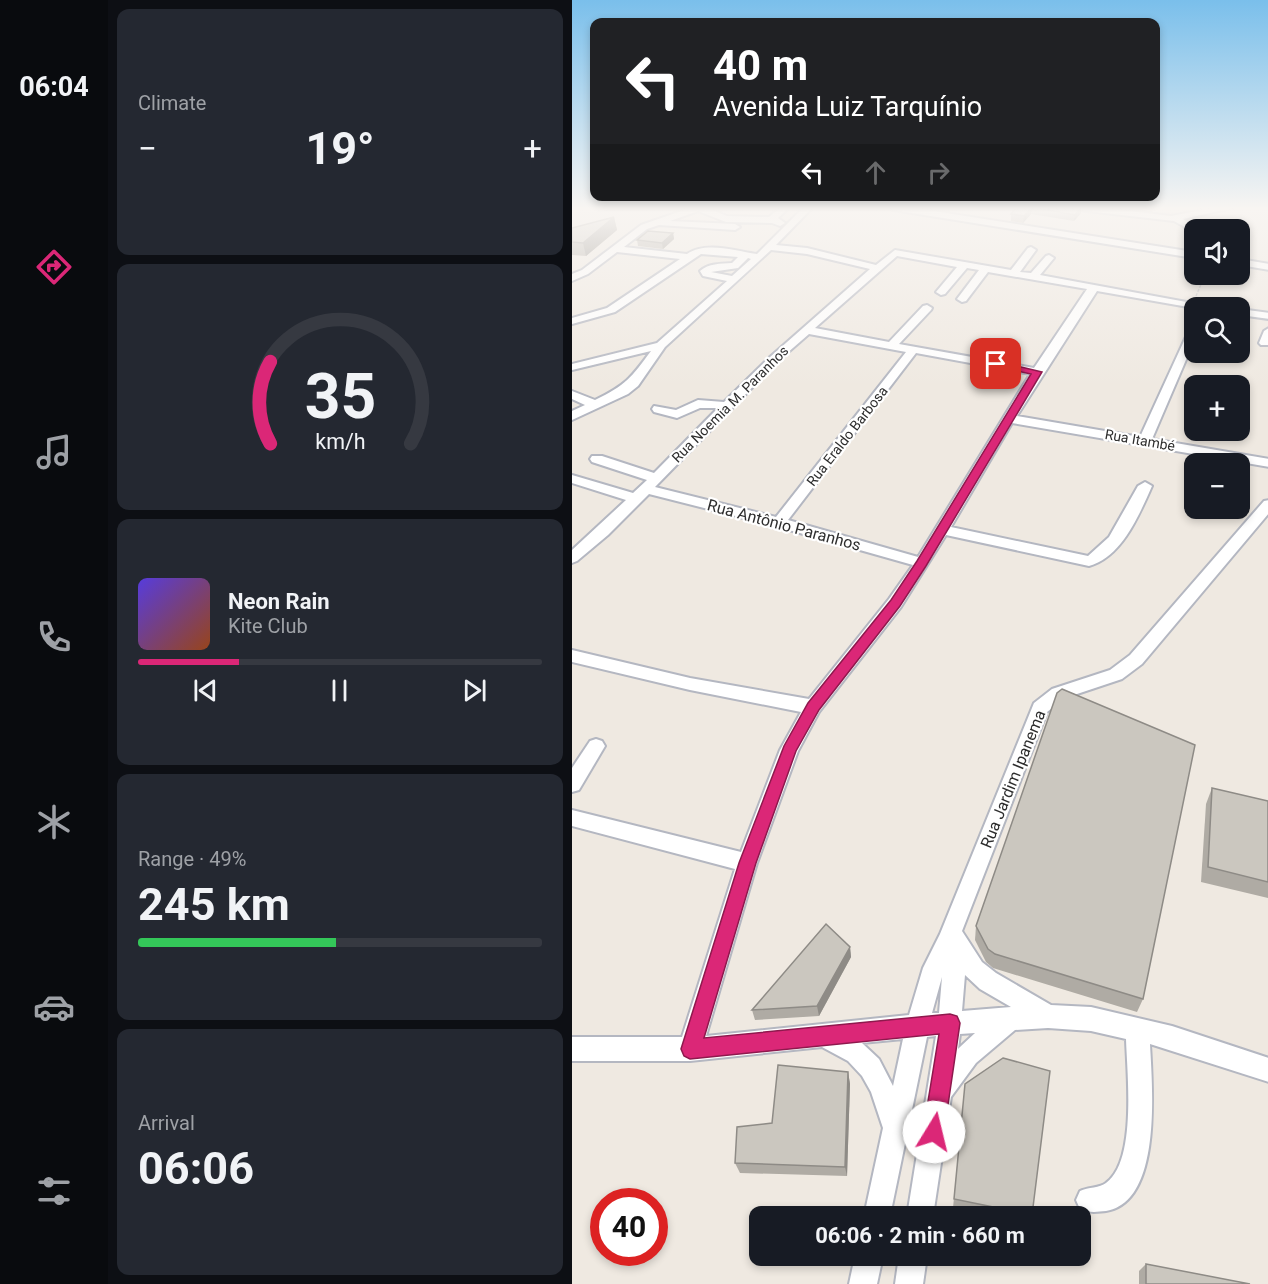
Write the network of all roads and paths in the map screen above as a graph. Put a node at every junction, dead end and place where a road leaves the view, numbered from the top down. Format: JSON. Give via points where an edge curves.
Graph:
{"nodes":[{"id":1,"x":592,"y":267,"type":"edge"},
{"id":2,"x":674,"y":267,"type":"edge"},
{"id":3,"x":716,"y":267,"type":"edge"},
{"id":4,"x":749,"y":267,"type":"edge"},
{"id":5,"x":873,"y":267,"type":"edge"},
{"id":6,"x":962,"y":267,"type":"edge"},
{"id":7,"x":980,"y":267,"type":"edge"},
{"id":8,"x":1018,"y":267,"type":"edge"},
{"id":9,"x":1042,"y":267,"type":"edge"},
{"id":10,"x":877,"y":268,"type":"joint"},
{"id":11,"x":986,"y":268,"type":"junction"},
{"id":12,"x":1014,"y":273,"type":"junction"},
{"id":13,"x":1034,"y":276,"type":"junction"},
{"id":14,"x":572,"y":278,"type":"edge"},
{"id":15,"x":736,"y":279,"type":"junction"},
{"id":16,"x":1094,"y":287,"type":"junction"},
{"id":17,"x":941,"y":292,"type":"dead end"},
{"id":18,"x":962,"y":299,"type":"dead end"},
{"id":19,"x":1184,"y":303,"type":"edge"},
{"id":20,"x":927,"y":308,"type":"dead end"},
{"id":21,"x":1250,"y":313,"type":"edge"},
{"id":22,"x":1268,"y":316,"type":"edge"},
{"id":23,"x":572,"y":321,"type":"edge"},
{"id":24,"x":806,"y":330,"type":"junction"},
{"id":25,"x":1268,"y":331,"type":"edge"},
{"id":26,"x":1265,"y":343,"type":"dead end"},
{"id":27,"x":661,"y":345,"type":"junction"},
{"id":28,"x":892,"y":345,"type":"junction"},
{"id":29,"x":914,"y":349,"type":"junction"},
{"id":30,"x":1184,"y":352,"type":"edge"},
{"id":31,"x":622,"y":355,"type":"junction"},
{"id":32,"x":572,"y":367,"type":"edge"},
{"id":33,"x":643,"y":369,"type":"junction"},
{"id":34,"x":1037,"y":372,"type":"junction"},
{"id":35,"x":572,"y":395,"type":"edge"},
{"id":36,"x":594,"y":404,"type":"junction"},
{"id":37,"x":728,"y":407,"type":"junction"},
{"id":38,"x":658,"y":409,"type":"dead end"},
{"id":39,"x":572,"y":416,"type":"edge"},
{"id":40,"x":1010,"y":418,"type":"junction"},
{"id":41,"x":1145,"y":440,"type":"junction"},
{"id":42,"x":596,"y":459,"type":"dead end"},
{"id":43,"x":1268,"y":463,"type":"edge"},
{"id":44,"x":656,"y":478,"type":"junction"},
{"id":45,"x":574,"y":479,"type":"dead end"},
{"id":46,"x":1145,"y":486,"type":"dead end"},
{"id":47,"x":641,"y":494,"type":"junction"},
{"id":48,"x":1268,"y":504,"type":"edge"},
{"id":49,"x":779,"y":522,"type":"junction"},
{"id":50,"x":943,"y":530,"type":"junction"},
{"id":51,"x":572,"y":558,"type":"edge"},
{"id":52,"x":922,"y":563,"type":"junction"},
{"id":53,"x":572,"y":657,"type":"edge"},
{"id":54,"x":814,"y":706,"type":"junction"},
{"id":55,"x":596,"y":746,"type":"dead end"},
{"id":56,"x":572,"y":784,"type":"edge"},
{"id":57,"x":572,"y":818,"type":"edge"},
{"id":58,"x":747,"y":863,"type":"junction"},
{"id":59,"x":949,"y":936,"type":"junction"},
{"id":60,"x":1048,"y":1016,"type":"junction"},
{"id":61,"x":1010,"y":1019,"type":"junction"},
{"id":62,"x":950,"y":1023,"type":"junction"},
{"id":63,"x":918,"y":1026,"type":"junction"},
{"id":64,"x":1137,"y":1030,"type":"junction"},
{"id":65,"x":821,"y":1035,"type":"junction"},
{"id":66,"x":572,"y":1049,"type":"edge"},
{"id":67,"x":690,"y":1049,"type":"junction"},
{"id":68,"x":1268,"y":1070,"type":"edge"},
{"id":69,"x":941,"y":1091,"type":"junction"},
{"id":70,"x":896,"y":1128,"type":"junction"},
{"id":71,"x":1089,"y":1200,"type":"dead end"},
{"id":72,"x":879,"y":1206,"type":"edge"},
{"id":73,"x":922,"y":1206,"type":"edge"},
{"id":74,"x":867,"y":1266,"type":"edge"},
{"id":75,"x":912,"y":1266,"type":"edge"},
{"id":76,"x":863,"y":1284,"type":"edge"},
{"id":77,"x":909,"y":1284,"type":"edge"}],
"edges":[{"from":1,"to":14,"type":"street"},
{"from":2,"to":23,"type":"street","via":[[611,310]]},
{"from":3,"to":15,"type":"street","via":[[705,271]]},
{"from":4,"to":15,"type":"street"},
{"from":5,"to":10,"type":"street"},
{"from":6,"to":17,"type":"street"},
{"from":7,"to":11,"type":"street"},
{"from":8,"to":12,"type":"street"},
{"from":9,"to":13,"type":"street"},
{"from":10,"to":24,"type":"street","name":"Rua Noemia M. Paranhos"},
{"from":11,"to":12,"type":"street"},
{"from":11,"to":18,"type":"street"},
{"from":12,"to":13,"type":"street"},
{"from":13,"to":16,"type":"street"},
{"from":15,"to":27,"type":"street"},
{"from":16,"to":19,"type":"street"},
{"from":16,"to":34,"type":"street"},
{"from":20,"to":28,"type":"street"},
{"from":21,"to":22,"type":"street"},
{"from":24,"to":28,"type":"street"},
{"from":24,"to":37,"type":"street","name":"Rua Noemia M. Paranhos"},
{"from":25,"to":26,"type":"street"},
{"from":27,"to":31,"type":"street"},
{"from":27,"to":33,"type":"street"},
{"from":28,"to":29,"type":"street"},
{"from":29,"to":34,"type":"street"},
{"from":29,"to":49,"type":"street","name":"Rua Eraldo Barbosa"},
{"from":30,"to":41,"type":"street"},
{"from":31,"to":32,"type":"street"},
{"from":31,"to":33,"type":"street","via":[[639,359]]},
{"from":33,"to":36,"type":"street","via":[[624,391]]},
{"from":34,"to":40,"type":"street"},
{"from":35,"to":36,"type":"street"},
{"from":36,"to":39,"type":"street"},
{"from":37,"to":38,"type":"street","via":[[698,404],[677,414]]},
{"from":37,"to":44,"type":"street","name":"Rua Noemia M. Paranhos"},
{"from":40,"to":41,"type":"street","name":"Rua Itambé"},
{"from":40,"to":50,"type":"street"},
{"from":41,"to":43,"type":"street","name":"Rua Itambé"},
{"from":42,"to":44,"type":"street"},
{"from":44,"to":47,"type":"street","name":"Rua Noemia M. Paranhos"},
{"from":45,"to":47,"type":"street","name":"Rua Antônio Paranhos"},
{"from":46,"to":50,"type":"street","via":[[1127,524],[1098,558],[1089,561]]},
{"from":47,"to":49,"type":"street","name":"Rua Antônio Paranhos"},
{"from":47,"to":51,"type":"street","name":"Rua Noemia M. Paranhos"},
{"from":48,"to":59,"type":"street","name":"Rua Jardim Ipanema","via":[[1127,668],[1105,679],[1060,691],[1040,708]]},
{"from":49,"to":52,"type":"street","name":"Rua Antônio Paranhos"},
{"from":50,"to":52,"type":"street"},
{"from":52,"to":54,"type":"street"},
{"from":53,"to":54,"type":"street","via":[[690,684]]},
{"from":54,"to":58,"type":"street","via":[[786,759]]},
{"from":55,"to":56,"type":"street"},
{"from":57,"to":58,"type":"street"},
{"from":58,"to":67,"type":"street"},
{"from":59,"to":60,"type":"street","via":[[974,970]]},
{"from":59,"to":62,"type":"street","via":[[954,966]]},
{"from":59,"to":63,"type":"street","name":"Rua Jardim Ipanema","via":[[935,966]]},
{"from":60,"to":61,"type":"street"},
{"from":60,"to":64,"type":"street","via":[[1091,1019]]},
{"from":61,"to":62,"type":"street"},
{"from":61,"to":69,"type":"street","via":[[968,1055]]},
{"from":62,"to":63,"type":"street"},
{"from":62,"to":69,"type":"street"},
{"from":63,"to":65,"type":"street"},
{"from":63,"to":70,"type":"street","name":"Rua Jardim Ipanema"},
{"from":64,"to":68,"type":"street"},
{"from":64,"to":71,"type":"street","via":[[1139,1143],[1121,1188],[1099,1202]]},
{"from":65,"to":67,"type":"street"},
{"from":65,"to":70,"type":"street","via":[[856,1053],[868,1064],[881,1085]]},
{"from":66,"to":67,"type":"street"},
{"from":69,"to":73,"type":"street"},
{"from":70,"to":72,"type":"street","name":"Rua Jardim Ipanema"},
{"from":74,"to":76,"type":"street"},
{"from":75,"to":77,"type":"street"}]}
